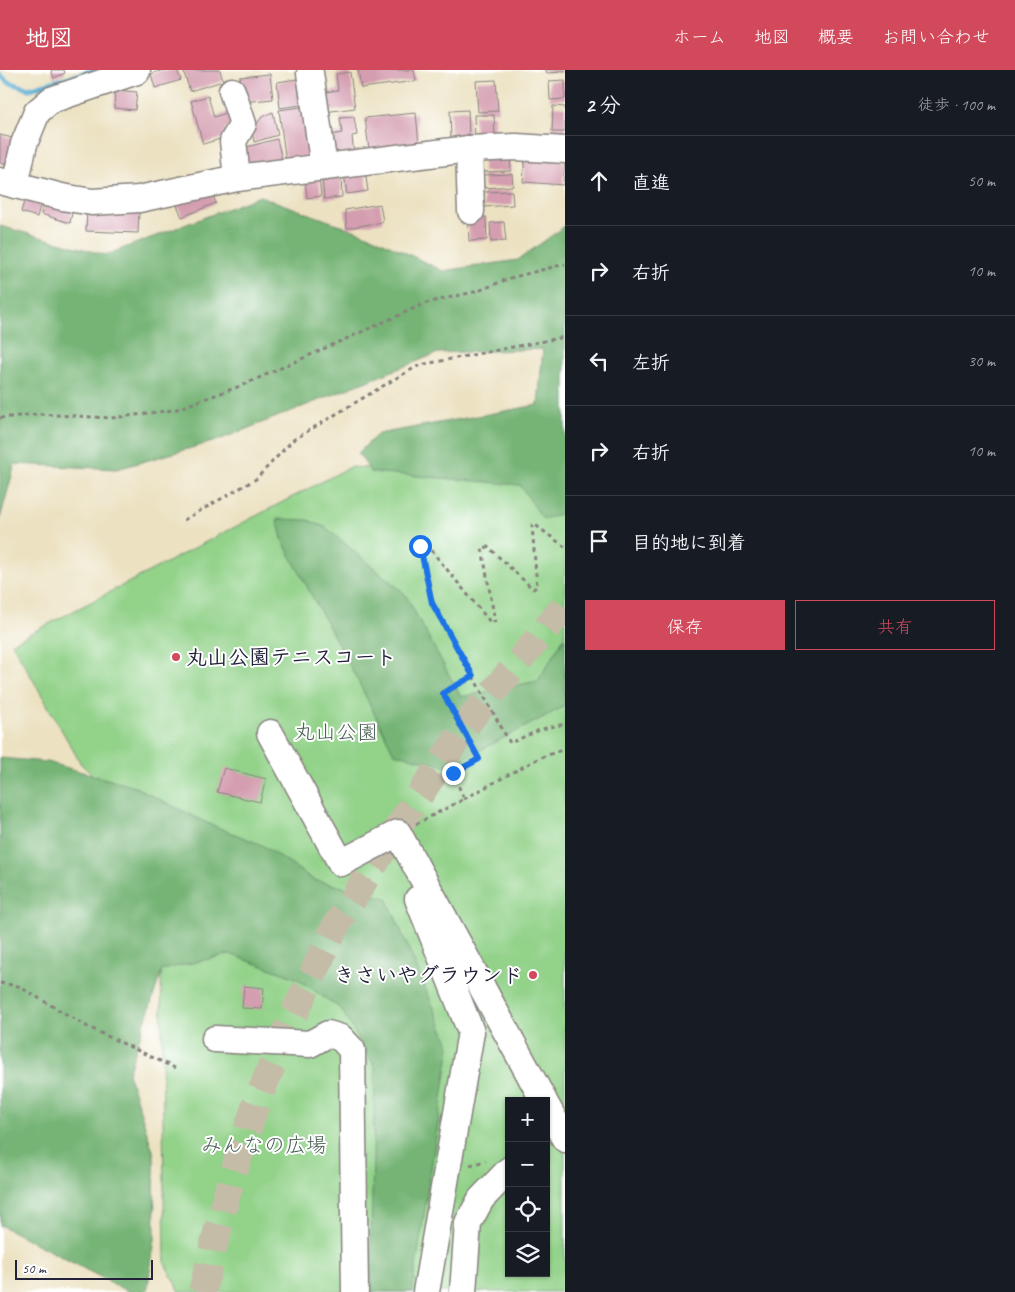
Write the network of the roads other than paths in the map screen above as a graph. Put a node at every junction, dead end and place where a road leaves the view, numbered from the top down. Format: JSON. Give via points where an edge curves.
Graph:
{"nodes":[{"id":1,"x":137,"y":72,"type":"dead end"},
{"id":2,"x":310,"y":73,"type":"dead end"},
{"id":3,"x":232,"y":91,"type":"dead end"},
{"id":4,"x":469,"y":148,"type":"junction"},
{"id":5,"x":565,"y":150,"type":"edge"},
{"id":6,"x":324,"y":167,"type":"junction"},
{"id":7,"x":236,"y":178,"type":"junction"},
{"id":8,"x":8,"y":183,"type":"edge"},
{"id":9,"x":471,"y":211,"type":"dead end"},
{"id":10,"x":270,"y":733,"type":"dead end"},
{"id":11,"x":413,"y":859,"type":"junction"},
{"id":12,"x":215,"y":1039,"type":"dead end"},
{"id":13,"x":542,"y":1097,"type":"edge"},
{"id":14,"x":550,"y":1112,"type":"edge"},
{"id":15,"x":565,"y":1139,"type":"edge"},
{"id":16,"x":550,"y":1145,"type":"edge"},
{"id":17,"x":500,"y":1165,"type":"edge"},
{"id":18,"x":355,"y":1292,"type":"edge"},
{"id":19,"x":426,"y":1292,"type":"edge"},
{"id":20,"x":463,"y":1292,"type":"edge"}],
"edges":[{"from":1,"to":8,"type":"street","via":[[51,100],[37,112]]},
{"from":2,"to":6,"type":"street"},
{"from":3,"to":7,"type":"street","via":[[243,124],[232,141]]},
{"from":4,"to":5,"type":"street"},
{"from":4,"to":6,"type":"street"},
{"from":4,"to":9,"type":"street"},
{"from":6,"to":7,"type":"street"},
{"from":7,"to":8,"type":"street","via":[[139,199],[92,202]]},
{"from":10,"to":11,"type":"street","via":[[341,863],[398,833]]},
{"from":11,"to":13,"type":"street"},
{"from":11,"to":19,"type":"street","via":[[404,864],[471,1032]]},
{"from":12,"to":18,"type":"street","via":[[310,1044],[328,1034],[341,1038],[352,1050]]},
{"from":14,"to":15,"type":"street"},
{"from":15,"to":16,"type":"street"},
{"from":17,"to":20,"type":"street","via":[[468,1223]]}]}
